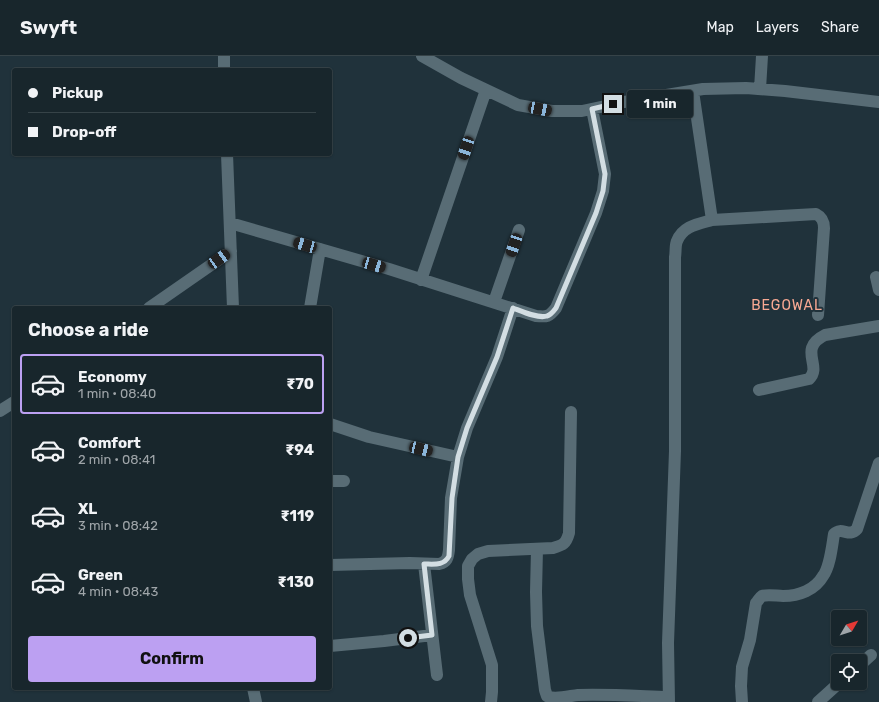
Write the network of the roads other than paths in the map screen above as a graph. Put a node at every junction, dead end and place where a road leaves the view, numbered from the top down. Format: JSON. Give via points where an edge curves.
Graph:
{"nodes":[{"id":1,"x":224,"y":56,"type":"edge"},
{"id":2,"x":422,"y":56,"type":"edge"},
{"id":3,"x":762,"y":56,"type":"edge"},
{"id":4,"x":224,"y":68,"type":"edge"},
{"id":5,"x":760,"y":89,"type":"junction"},
{"id":6,"x":486,"y":90,"type":"junction"},
{"id":7,"x":693,"y":91,"type":"junction"},
{"id":8,"x":879,"y":102,"type":"edge"},
{"id":9,"x":592,"y":109,"type":"junction"},
{"id":10,"x":227,"y":156,"type":"edge"},
{"id":11,"x":712,"y":220,"type":"junction"},
{"id":12,"x":230,"y":223,"type":"junction"},
{"id":13,"x":519,"y":230,"type":"dead end"},
{"id":14,"x":320,"y":249,"type":"junction"},
{"id":15,"x":231,"y":251,"type":"junction"},
{"id":16,"x":876,"y":277,"type":"dead end"},
{"id":17,"x":421,"y":280,"type":"junction"},
{"id":18,"x":879,"y":290,"type":"edge"},
{"id":19,"x":494,"y":302,"type":"junction"},
{"id":20,"x":152,"y":306,"type":"edge"},
{"id":21,"x":233,"y":306,"type":"edge"},
{"id":22,"x":310,"y":306,"type":"edge"},
{"id":23,"x":513,"y":308,"type":"junction"},
{"id":24,"x":818,"y":315,"type":"dead end"},
{"id":25,"x":879,"y":326,"type":"edge"},
{"id":26,"x":759,"y":390,"type":"dead end"},
{"id":27,"x":12,"y":403,"type":"edge"},
{"id":28,"x":0,"y":412,"type":"edge"},
{"id":29,"x":571,"y":412,"type":"dead end"},
{"id":30,"x":332,"y":425,"type":"edge"},
{"id":31,"x":458,"y":457,"type":"junction"},
{"id":32,"x":879,"y":463,"type":"edge"},
{"id":33,"x":332,"y":481,"type":"edge"},
{"id":34,"x":344,"y":481,"type":"dead end"},
{"id":35,"x":537,"y":549,"type":"junction"},
{"id":36,"x":424,"y":564,"type":"junction"},
{"id":37,"x":332,"y":565,"type":"edge"},
{"id":38,"x":432,"y":635,"type":"junction"},
{"id":39,"x":332,"y":646,"type":"edge"},
{"id":40,"x":871,"y":655,"type":"dead end"},
{"id":41,"x":867,"y":659,"type":"edge"},
{"id":42,"x":436,"y":675,"type":"dead end"},
{"id":43,"x":253,"y":690,"type":"edge"},
{"id":44,"x":831,"y":690,"type":"edge"},
{"id":45,"x":668,"y":700,"type":"edge"},
{"id":46,"x":256,"y":702,"type":"edge"},
{"id":47,"x":491,"y":702,"type":"edge"},
{"id":48,"x":742,"y":702,"type":"edge"},
{"id":49,"x":818,"y":702,"type":"edge"}],
"edges":[{"from":1,"to":4,"type":"street"},
{"from":2,"to":6,"type":"street"},
{"from":3,"to":5,"type":"street"},
{"from":5,"to":7,"type":"street"},
{"from":5,"to":8,"type":"street"},
{"from":6,"to":9,"type":"street","via":[[518,105],[552,111]]},
{"from":6,"to":17,"type":"street"},
{"from":7,"to":9,"type":"street"},
{"from":7,"to":11,"type":"street"},
{"from":9,"to":23,"type":"street","via":[[605,174],[596,213],[556,308],[551,314],[546,317],[536,316]]},
{"from":10,"to":12,"type":"street"},
{"from":11,"to":24,"type":"street","via":[[816,214],[820,216],[824,228]]},
{"from":11,"to":45,"type":"street","via":[[681,232],[675,257],[675,450]]},
{"from":12,"to":14,"type":"street"},
{"from":12,"to":15,"type":"street"},
{"from":13,"to":19,"type":"street"},
{"from":14,"to":17,"type":"street"},
{"from":14,"to":22,"type":"street"},
{"from":15,"to":20,"type":"street"},
{"from":15,"to":21,"type":"street"},
{"from":16,"to":18,"type":"street"},
{"from":17,"to":19,"type":"street"},
{"from":19,"to":23,"type":"street"},
{"from":23,"to":31,"type":"street"},
{"from":25,"to":26,"type":"street","via":[[825,335],[818,339],[812,348],[814,372],[810,380]]},
{"from":27,"to":28,"type":"street"},
{"from":29,"to":35,"type":"street","via":[[569,533],[567,541],[561,546]]},
{"from":30,"to":31,"type":"street","via":[[369,437]]},
{"from":31,"to":36,"type":"street","via":[[452,498],[449,556],[443,563]]},
{"from":32,"to":48,"type":"street","via":[[856,531],[841,531],[834,534],[824,576],[815,586],[803,593],[762,596],[758,599],[742,668]]},
{"from":33,"to":34,"type":"street"},
{"from":35,"to":45,"type":"street","via":[[537,626],[547,696],[553,698],[600,694]]},
{"from":35,"to":47,"type":"street","via":[[488,551],[478,554],[468,566],[470,595],[492,665]]},
{"from":36,"to":37,"type":"street"},
{"from":36,"to":38,"type":"street"},
{"from":38,"to":39,"type":"street"},
{"from":38,"to":42,"type":"street"},
{"from":40,"to":41,"type":"street"},
{"from":43,"to":46,"type":"street"},
{"from":44,"to":49,"type":"street"}]}
